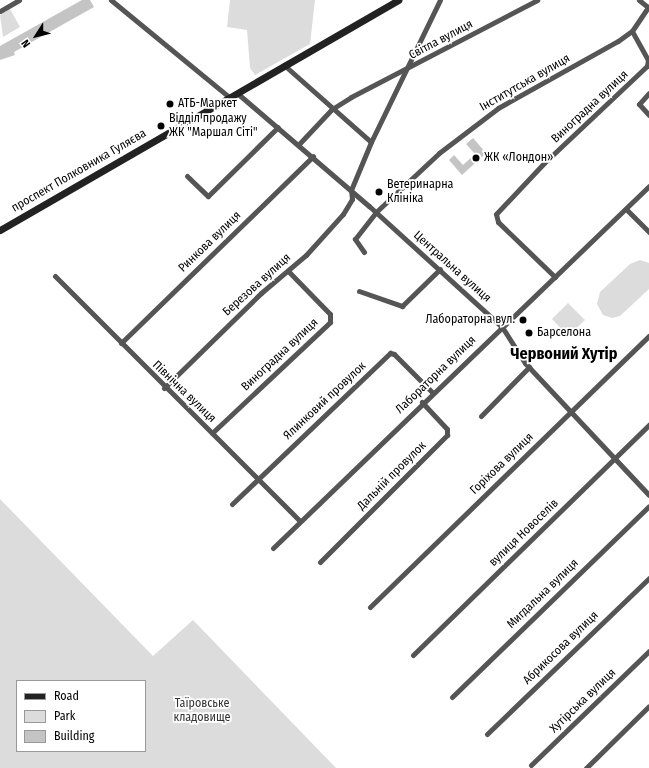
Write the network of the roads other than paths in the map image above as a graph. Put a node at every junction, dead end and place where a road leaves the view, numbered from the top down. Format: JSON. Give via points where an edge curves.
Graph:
{"nodes":[{"id":1,"x":19,"y":0,"type":"edge"},
{"id":2,"x":111,"y":0,"type":"edge"},
{"id":3,"x":398,"y":0,"type":"edge"},
{"id":4,"x":440,"y":0,"type":"edge"},
{"id":5,"x":537,"y":0,"type":"edge"},
{"id":6,"x":640,"y":0,"type":"edge"},
{"id":7,"x":648,"y":7,"type":"edge"},
{"id":8,"x":0,"y":11,"type":"edge"},
{"id":9,"x":632,"y":31,"type":"junction"},
{"id":10,"x":284,"y":65,"type":"junction"},
{"id":11,"x":410,"y":67,"type":"junction"},
{"id":12,"x":238,"y":93,"type":"junction"},
{"id":13,"x":649,"y":93,"type":"edge"},
{"id":14,"x":229,"y":98,"type":"junction"},
{"id":15,"x":333,"y":109,"type":"junction"},
{"id":16,"x":649,"y":115,"type":"edge"},
{"id":17,"x":278,"y":127,"type":"junction"},
{"id":18,"x":371,"y":142,"type":"junction"},
{"id":19,"x":299,"y":144,"type":"junction"},
{"id":20,"x":313,"y":156,"type":"junction"},
{"id":21,"x":187,"y":176,"type":"dead end"},
{"id":22,"x":649,"y":186,"type":"edge"},
{"id":23,"x":351,"y":190,"type":"junction"},
{"id":24,"x":626,"y":209,"type":"junction"},
{"id":25,"x":376,"y":212,"type":"junction"},
{"id":26,"x":0,"y":230,"type":"edge"},
{"id":27,"x":649,"y":232,"type":"edge"},
{"id":28,"x":364,"y":252,"type":"dead end"},
{"id":29,"x":440,"y":269,"type":"junction"},
{"id":30,"x":288,"y":271,"type":"junction"},
{"id":31,"x":55,"y":276,"type":"dead end"},
{"id":32,"x":555,"y":277,"type":"junction"},
{"id":33,"x":359,"y":292,"type":"dead end"},
{"id":34,"x":502,"y":327,"type":"junction"},
{"id":35,"x":649,"y":336,"type":"edge"},
{"id":36,"x":121,"y":343,"type":"junction"},
{"id":37,"x":529,"y":367,"type":"junction"},
{"id":38,"x":164,"y":388,"type":"junction"},
{"id":39,"x":432,"y":392,"type":"junction"},
{"id":40,"x":422,"y":402,"type":"junction"},
{"id":41,"x":571,"y":411,"type":"junction"},
{"id":42,"x":481,"y":416,"type":"dead end"},
{"id":43,"x":649,"y":425,"type":"edge"},
{"id":44,"x":212,"y":433,"type":"junction"},
{"id":45,"x":615,"y":458,"type":"junction"},
{"id":46,"x":258,"y":480,"type":"junction"},
{"id":47,"x":649,"y":495,"type":"edge"},
{"id":48,"x":232,"y":504,"type":"dead end"},
{"id":49,"x":649,"y":506,"type":"edge"},
{"id":50,"x":300,"y":521,"type":"junction"},
{"id":51,"x":273,"y":548,"type":"dead end"},
{"id":52,"x":320,"y":562,"type":"dead end"},
{"id":53,"x":649,"y":578,"type":"edge"},
{"id":54,"x":370,"y":607,"type":"dead end"},
{"id":55,"x":649,"y":651,"type":"edge"},
{"id":56,"x":413,"y":655,"type":"dead end"},
{"id":57,"x":452,"y":697,"type":"dead end"},
{"id":58,"x":649,"y":706,"type":"edge"},
{"id":59,"x":487,"y":734,"type":"dead end"},
{"id":60,"x":531,"y":765,"type":"dead end"},
{"id":61,"x":586,"y":768,"type":"edge"}],
"edges":[{"from":1,"to":8,"type":"street"},
{"from":2,"to":14,"type":"street"},
{"from":3,"to":10,"type":"main road","name":"проспект Полковника Гуляєва"},
{"from":4,"to":11,"type":"street"},
{"from":5,"to":11,"type":"street","name":"Світла вулиця"},
{"from":6,"to":7,"type":"street"},
{"from":7,"to":9,"type":"street","name":"Інститутська вулиця"},
{"from":9,"to":25,"type":"street","name":"Інститутська вулиця","via":[[498,108],[439,153]]},
{"from":9,"to":32,"type":"street","name":"Виноградна вулиця","via":[[648,60],[647,66],[544,163],[496,214],[498,222]]},
{"from":10,"to":12,"type":"main road","name":"проспект Полковника Гуляєва"},
{"from":10,"to":15,"type":"street"},
{"from":11,"to":15,"type":"street"},
{"from":11,"to":18,"type":"street","name":"Світла вулиця"},
{"from":12,"to":14,"type":"main road","name":"проспект Полковника Гуляєва"},
{"from":12,"to":17,"type":"street","name":"Центральна вулиця"},
{"from":13,"to":16,"type":"street","via":[[639,104]]},
{"from":14,"to":26,"type":"main road","name":"проспект Полковника Гуляєва"},
{"from":15,"to":18,"type":"street"},
{"from":15,"to":19,"type":"street"},
{"from":17,"to":19,"type":"street","name":"Центральна вулиця"},
{"from":17,"to":21,"type":"street","via":[[208,196]]},
{"from":18,"to":23,"type":"street","name":"Світла вулиця"},
{"from":19,"to":20,"type":"street","name":"Центральна вулиця"},
{"from":20,"to":23,"type":"street","name":"Центральна вулиця"},
{"from":20,"to":36,"type":"street","name":"Ринкова вулиця"},
{"from":22,"to":24,"type":"street","name":"Лабораторна вулиця"},
{"from":23,"to":25,"type":"street","name":"Центральна вулиця"},
{"from":23,"to":30,"type":"street","name":"Березова вулиця","via":[[352,199],[343,214]]},
{"from":24,"to":27,"type":"street"},
{"from":24,"to":32,"type":"street","name":"Лабораторна вулиця"},
{"from":25,"to":28,"type":"street","name":"Інститутська вулиця","via":[[355,239]]},
{"from":25,"to":29,"type":"street","name":"Центральна вулиця"},
{"from":29,"to":33,"type":"street","via":[[402,306]]},
{"from":29,"to":34,"type":"street","name":"Центральна вулиця"},
{"from":30,"to":38,"type":"street","name":"Березова вулиця","via":[[261,293]]},
{"from":30,"to":44,"type":"street","name":"Виноградна вулиця","via":[[330,314],[331,320]]},
{"from":31,"to":36,"type":"street","name":"Північна вулиця"},
{"from":32,"to":34,"type":"street","name":"Лабораторна вулиця"},
{"from":34,"to":37,"type":"street","name":"Центральна вулиця"},
{"from":34,"to":39,"type":"street","name":"Лабораторна вулиця"},
{"from":35,"to":41,"type":"street","name":"Горіхова вулиця"},
{"from":36,"to":38,"type":"street","name":"Північна вулиця"},
{"from":37,"to":41,"type":"street","name":"Центральна вулиця"},
{"from":37,"to":42,"type":"street"},
{"from":38,"to":44,"type":"street","name":"Північна вулиця"},
{"from":39,"to":40,"type":"street","name":"Лабораторна вулиця"},
{"from":39,"to":46,"type":"street","name":"Ялинковий провулок","via":[[394,354],[390,354]]},
{"from":40,"to":50,"type":"street","name":"Лабораторна вулиця"},
{"from":40,"to":52,"type":"street","name":"Дальній провулок","via":[[448,429],[447,435]]},
{"from":41,"to":45,"type":"street","name":"Центральна вулиця"},
{"from":41,"to":54,"type":"street","name":"Горіхова вулиця"},
{"from":43,"to":45,"type":"street","name":"вулиця Новоселів"},
{"from":44,"to":46,"type":"street","name":"Північна вулиця"},
{"from":45,"to":47,"type":"street","name":"Центральна вулиця"},
{"from":45,"to":56,"type":"street","name":"вулиця Новоселів"},
{"from":46,"to":48,"type":"street","name":"Ялинковий провулок"},
{"from":46,"to":50,"type":"street","name":"Північна вулиця"},
{"from":49,"to":57,"type":"street","name":"Мигдальна вулиця"},
{"from":50,"to":51,"type":"street","name":"Лабораторна вулиця"},
{"from":53,"to":59,"type":"street","name":"Абрикосова вулиця"},
{"from":55,"to":60,"type":"street","name":"Хутірська вулиця"},
{"from":58,"to":61,"type":"street"}]}
